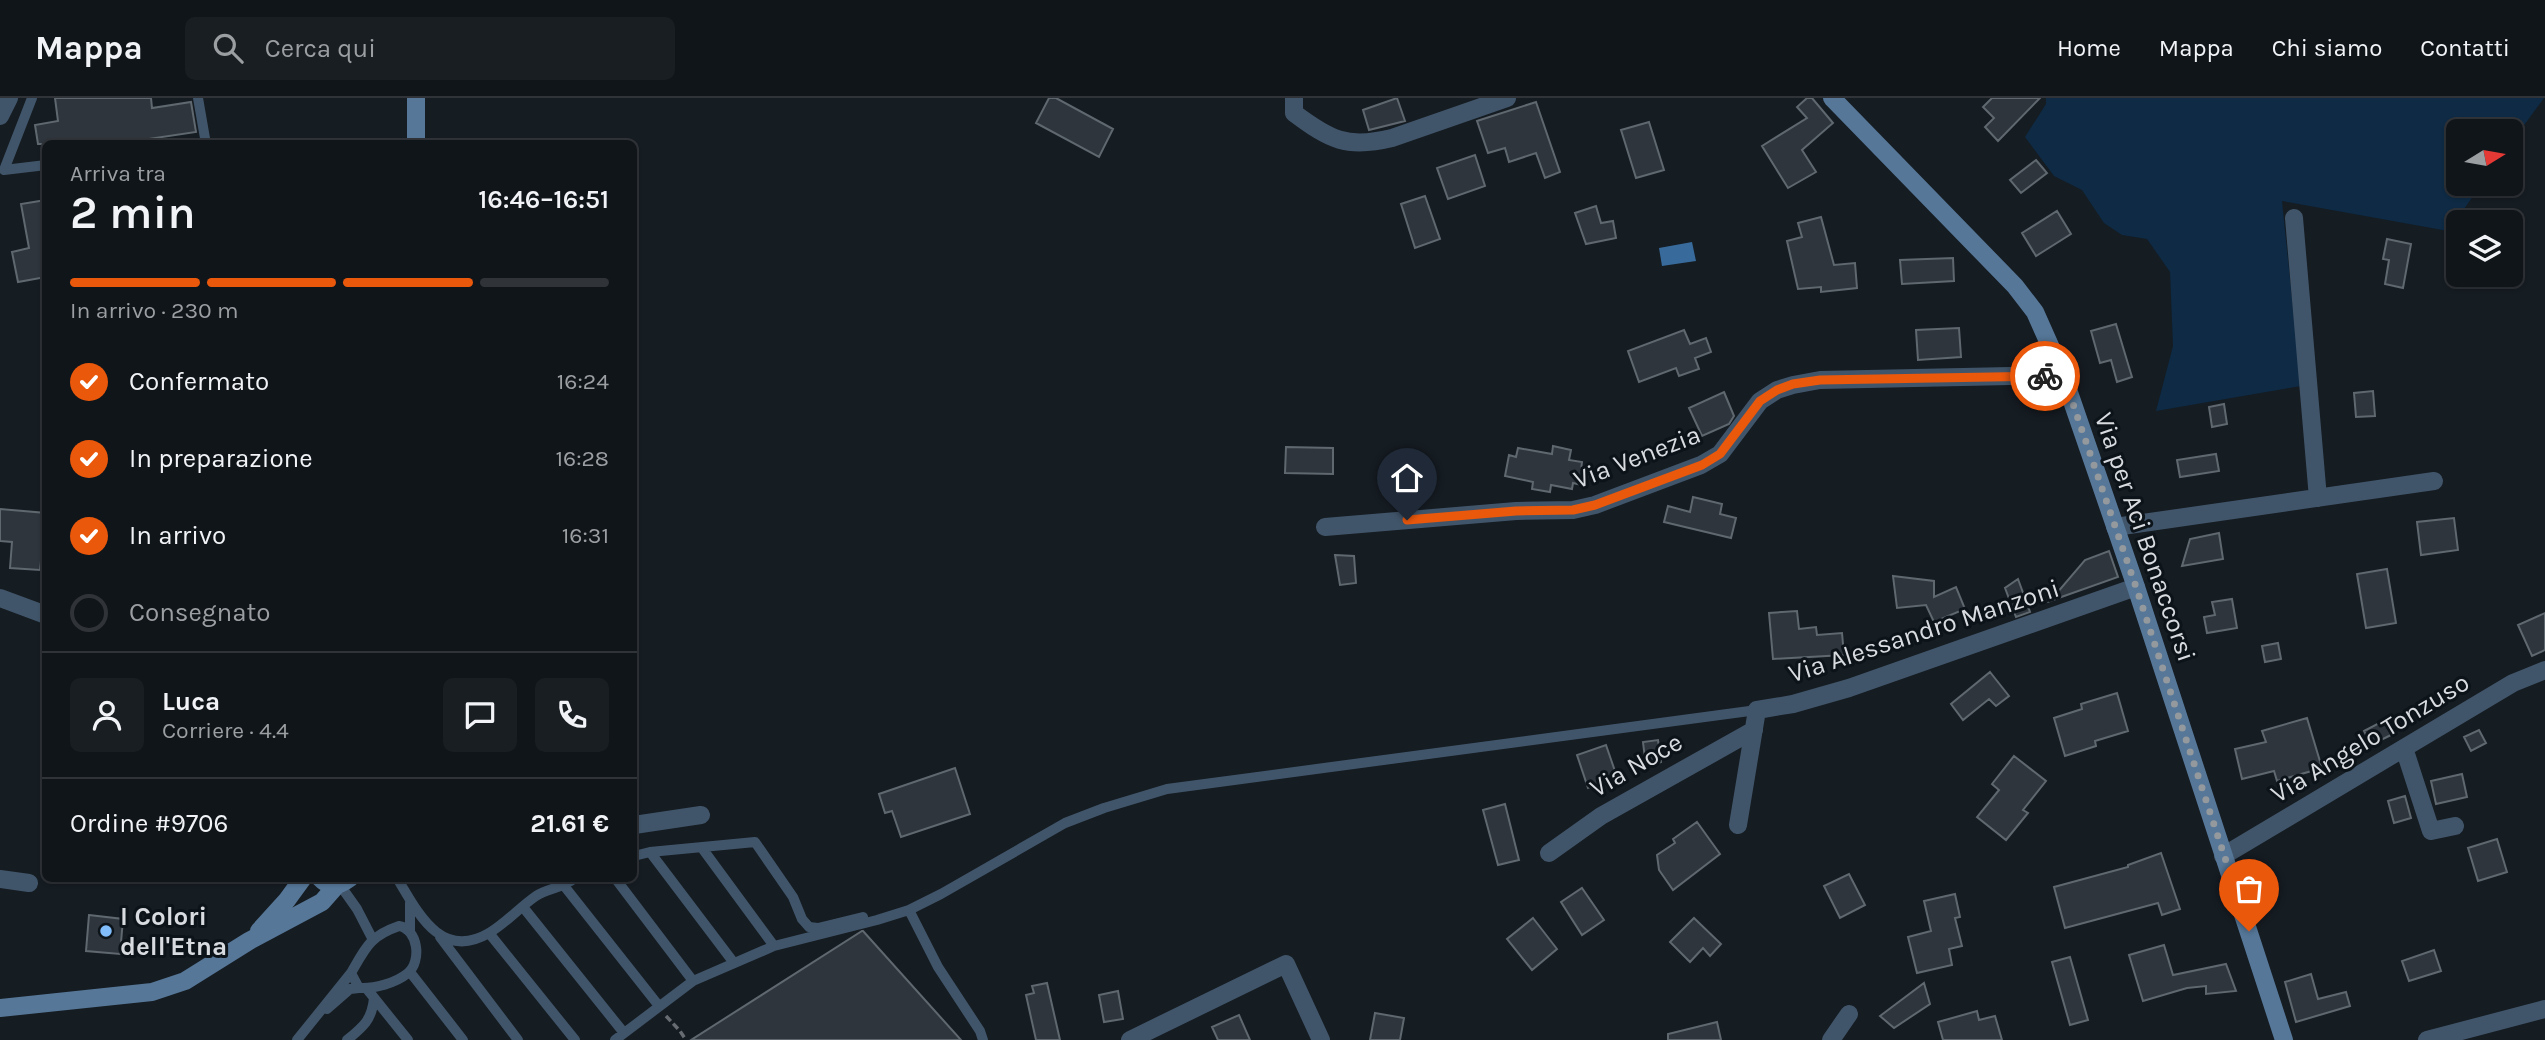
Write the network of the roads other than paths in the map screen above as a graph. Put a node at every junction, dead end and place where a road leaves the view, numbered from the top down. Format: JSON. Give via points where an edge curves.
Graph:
{"nodes":[{"id":1,"x":9,"y":98,"type":"edge"},
{"id":2,"x":32,"y":98,"type":"edge"},
{"id":3,"x":198,"y":98,"type":"edge"},
{"id":4,"x":416,"y":98,"type":"edge"},
{"id":5,"x":1294,"y":98,"type":"edge"},
{"id":6,"x":1507,"y":98,"type":"edge"},
{"id":7,"x":1832,"y":98,"type":"edge"},
{"id":8,"x":0,"y":117,"type":"edge"},
{"id":9,"x":205,"y":140,"type":"edge"},
{"id":10,"x":416,"y":140,"type":"edge"},
{"id":11,"x":42,"y":165,"type":"edge"},
{"id":12,"x":2294,"y":218,"type":"dead end"},
{"id":13,"x":2063,"y":375,"type":"junction"},
{"id":14,"x":2434,"y":481,"type":"dead end"},
{"id":15,"x":2318,"y":498,"type":"junction"},
{"id":16,"x":1325,"y":527,"type":"dead end"},
{"id":17,"x":2115,"y":527,"type":"junction"},
{"id":18,"x":2136,"y":587,"type":"junction"},
{"id":19,"x":0,"y":598,"type":"edge"},
{"id":20,"x":42,"y":614,"type":"edge"},
{"id":21,"x":2545,"y":670,"type":"edge"},
{"id":22,"x":1757,"y":710,"type":"junction"},
{"id":23,"x":1754,"y":730,"type":"junction"},
{"id":24,"x":2404,"y":748,"type":"junction"},
{"id":25,"x":701,"y":815,"type":"dead end"},
{"id":26,"x":637,"y":825,"type":"edge"},
{"id":27,"x":1738,"y":825,"type":"dead end"},
{"id":28,"x":2455,"y":826,"type":"dead end"},
{"id":29,"x":702,"y":848,"type":"junction"},
{"id":30,"x":650,"y":852,"type":"junction"},
{"id":31,"x":1549,"y":853,"type":"dead end"},
{"id":32,"x":637,"y":855,"type":"edge"},
{"id":33,"x":2223,"y":856,"type":"junction"},
{"id":34,"x":0,"y":879,"type":"edge"},
{"id":35,"x":300,"y":882,"type":"edge"},
{"id":36,"x":326,"y":882,"type":"edge"},
{"id":37,"x":399,"y":882,"type":"edge"},
{"id":38,"x":571,"y":882,"type":"edge"},
{"id":39,"x":618,"y":882,"type":"edge"},
{"id":40,"x":29,"y":883,"type":"dead end"},
{"id":41,"x":343,"y":883,"type":"edge"},
{"id":42,"x":565,"y":887,"type":"junction"},
{"id":43,"x":410,"y":903,"type":"junction"},
{"id":44,"x":523,"y":907,"type":"junction"},
{"id":45,"x":909,"y":909,"type":"junction"},
{"id":46,"x":410,"y":932,"type":"junction"},
{"id":47,"x":489,"y":933,"type":"junction"},
{"id":48,"x":439,"y":936,"type":"junction"},
{"id":49,"x":372,"y":938,"type":"junction"},
{"id":50,"x":249,"y":941,"type":"junction"},
{"id":51,"x":775,"y":946,"type":"junction"},
{"id":52,"x":734,"y":963,"type":"junction"},
{"id":53,"x":410,"y":972,"type":"junction"},
{"id":54,"x":351,"y":973,"type":"junction"},
{"id":55,"x":693,"y":981,"type":"junction"},
{"id":56,"x":363,"y":988,"type":"junction"},
{"id":57,"x":374,"y":998,"type":"junction"},
{"id":58,"x":659,"y":1006,"type":"junction"},
{"id":59,"x":0,"y":1008,"type":"edge"},
{"id":60,"x":2545,"y":1009,"type":"edge"},
{"id":61,"x":1849,"y":1014,"type":"dead end"},
{"id":62,"x":316,"y":1018,"type":"junction"},
{"id":63,"x":624,"y":1033,"type":"junction"},
{"id":64,"x":350,"y":1039,"type":"edge"},
{"id":65,"x":297,"y":1040,"type":"edge"},
{"id":66,"x":408,"y":1040,"type":"edge"},
{"id":67,"x":463,"y":1040,"type":"edge"},
{"id":68,"x":518,"y":1040,"type":"edge"},
{"id":69,"x":575,"y":1040,"type":"edge"},
{"id":70,"x":615,"y":1040,"type":"edge"},
{"id":71,"x":983,"y":1040,"type":"edge"},
{"id":72,"x":1129,"y":1040,"type":"edge"},
{"id":73,"x":1321,"y":1040,"type":"edge"},
{"id":74,"x":1831,"y":1040,"type":"edge"},
{"id":75,"x":2284,"y":1040,"type":"edge"},
{"id":76,"x":2427,"y":1040,"type":"edge"}],
"edges":[{"from":1,"to":8,"type":"street"},
{"from":2,"to":11,"type":"lane","via":[[4,170]]},
{"from":3,"to":9,"type":"lane"},
{"from":4,"to":10,"type":"main road"},
{"from":5,"to":6,"type":"street","via":[[1294,113],[1322,134],[1348,142],[1376,142]]},
{"from":7,"to":13,"type":"main road","name":"Via per Aci Bonaccorsi","via":[[2015,286],[2035,312]]},
{"from":12,"to":15,"type":"street"},
{"from":13,"to":16,"type":"street","name":"Via Venezia","via":[[1793,384],[1760,401],[1720,454],[1595,505]]},
{"from":13,"to":17,"type":"main road","name":"Via per Aci Bonaccorsi"},
{"from":14,"to":15,"type":"street"},
{"from":15,"to":17,"type":"street"},
{"from":17,"to":18,"type":"main road","name":"Via per Aci Bonaccorsi"},
{"from":18,"to":22,"type":"street","name":"Via Alessandro Manzoni","via":[[1849,688]]},
{"from":18,"to":33,"type":"main road","name":"Via per Aci Bonaccorsi"},
{"from":19,"to":20,"type":"street"},
{"from":21,"to":24,"type":"street","name":"Via Angelo Tonzuso","via":[[2513,683]]},
{"from":22,"to":23,"type":"street"},
{"from":22,"to":45,"type":"lane","via":[[1167,789],[1065,823]]},
{"from":23,"to":27,"type":"street"},
{"from":23,"to":31,"type":"street","name":"Via Noce","via":[[1601,816]]},
{"from":24,"to":28,"type":"street","via":[[2431,831]]},
{"from":24,"to":33,"type":"street","name":"Via Angelo Tonzuso"},
{"from":25,"to":26,"type":"street"},
{"from":29,"to":30,"type":"lane"},
{"from":29,"to":45,"type":"lane","via":[[755,842],[809,927]]},
{"from":29,"to":51,"type":"lane"},
{"from":30,"to":32,"type":"lane"},
{"from":30,"to":52,"type":"lane"},
{"from":33,"to":75,"type":"main road","name":"Via per Aci Bonaccorsi"},
{"from":34,"to":40,"type":"street"},
{"from":35,"to":50,"type":"main road"},
{"from":36,"to":41,"type":"main road","via":[[332,886]]},
{"from":37,"to":43,"type":"lane"},
{"from":38,"to":42,"type":"lane"},
{"from":39,"to":55,"type":"lane"},
{"from":41,"to":49,"type":"lane"},
{"from":41,"to":50,"type":"main road","via":[[322,902]]},
{"from":42,"to":44,"type":"lane","via":[[539,895]]},
{"from":42,"to":58,"type":"lane"},
{"from":43,"to":46,"type":"lane"},
{"from":43,"to":48,"type":"lane"},
{"from":44,"to":47,"type":"lane"},
{"from":44,"to":63,"type":"lane"},
{"from":45,"to":51,"type":"lane"},
{"from":45,"to":71,"type":"lane","via":[[937,967]]},
{"from":46,"to":49,"type":"lane","via":[[399,926]]},
{"from":46,"to":53,"type":"lane","via":[[416,945]]},
{"from":47,"to":48,"type":"lane","via":[[466,942]]},
{"from":47,"to":69,"type":"lane"},
{"from":48,"to":68,"type":"lane"},
{"from":49,"to":54,"type":"lane"},
{"from":50,"to":59,"type":"main road","via":[[185,981],[152,992]]},
{"from":51,"to":52,"type":"lane"},
{"from":52,"to":55,"type":"lane"},
{"from":53,"to":56,"type":"lane"},
{"from":53,"to":67,"type":"lane"},
{"from":54,"to":56,"type":"lane"},
{"from":54,"to":62,"type":"lane"},
{"from":55,"to":58,"type":"lane"},
{"from":56,"to":57,"type":"lane"},
{"from":56,"to":62,"type":"lane","via":[[350,989]]},
{"from":57,"to":64,"type":"lane","via":[[369,1020]]},
{"from":57,"to":66,"type":"lane"},
{"from":58,"to":63,"type":"lane"},
{"from":60,"to":76,"type":"street"},
{"from":61,"to":74,"type":"street"},
{"from":62,"to":65,"type":"lane"},
{"from":63,"to":70,"type":"lane"},
{"from":72,"to":73,"type":"street","via":[[1286,964]]}]}
